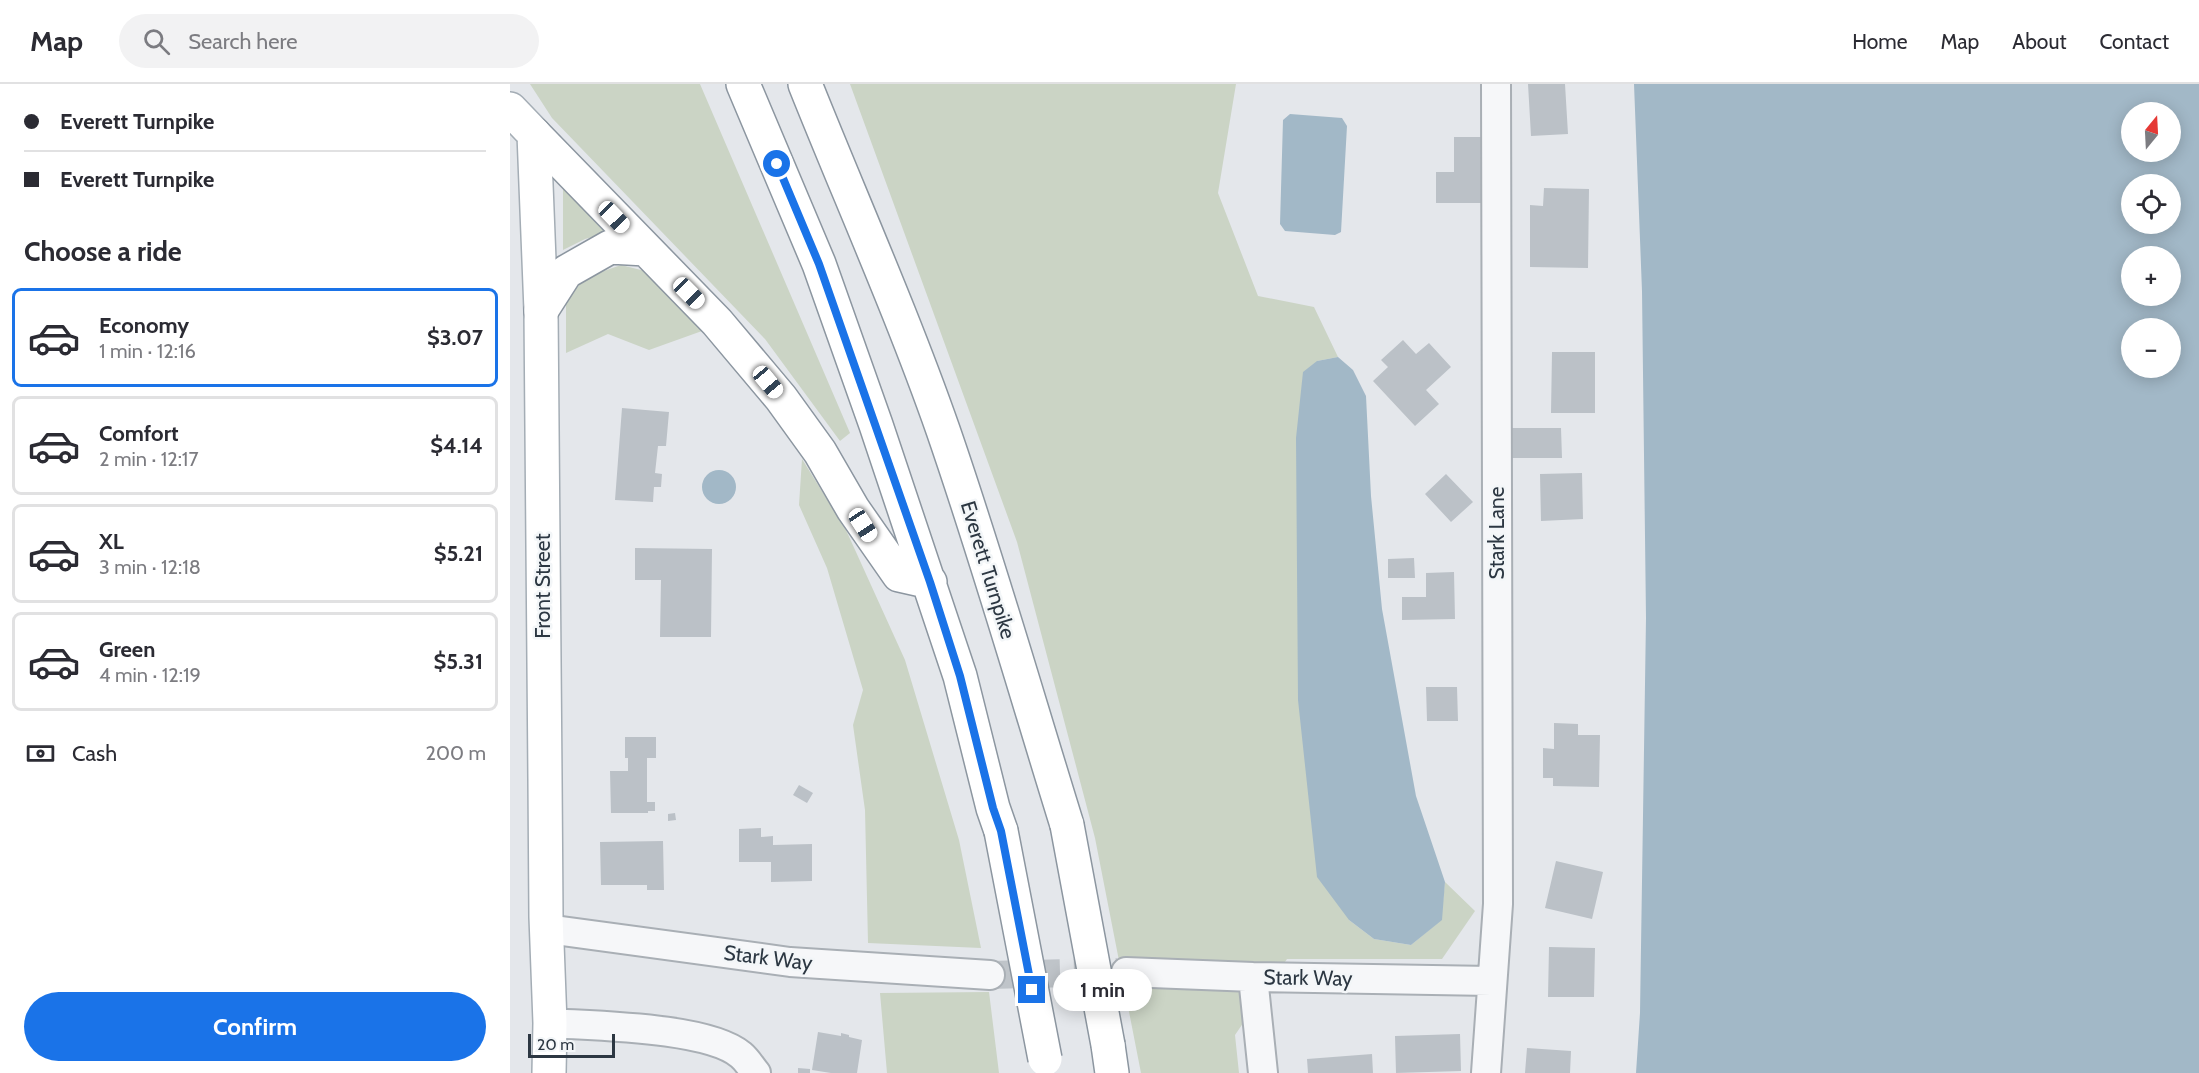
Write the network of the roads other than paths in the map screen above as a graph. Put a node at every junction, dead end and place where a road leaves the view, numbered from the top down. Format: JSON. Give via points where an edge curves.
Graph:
{"nodes":[{"id":1,"x":743,"y":84,"type":"edge"},
{"id":2,"x":805,"y":84,"type":"edge"},
{"id":3,"x":1496,"y":84,"type":"edge"},
{"id":4,"x":510,"y":109,"type":"edge"},
{"id":5,"x":534,"y":134,"type":"junction"},
{"id":6,"x":646,"y":249,"type":"junction"},
{"id":7,"x":541,"y":311,"type":"junction"},
{"id":8,"x":930,"y":582,"type":"junction"},
{"id":9,"x":547,"y":929,"type":"junction"},
{"id":10,"x":1126,"y":972,"type":"tunnel mouth"},
{"id":11,"x":990,"y":975,"type":"tunnel mouth"},
{"id":12,"x":1253,"y":977,"type":"junction"},
{"id":13,"x":1491,"y":981,"type":"junction"},
{"id":14,"x":550,"y":1023,"type":"junction"},
{"id":15,"x":1110,"y":1059,"type":"edge"},
{"id":16,"x":1046,"y":1066,"type":"edge"},
{"id":17,"x":549,"y":1073,"type":"edge"},
{"id":18,"x":756,"y":1073,"type":"edge"},
{"id":19,"x":1263,"y":1073,"type":"edge"},
{"id":20,"x":1486,"y":1073,"type":"edge"}],
"edges":[{"from":1,"to":8,"type":"main road","via":[[819,264]]},
{"from":2,"to":15,"type":"main road","name":"Everett Turnpike","bridge":true,"via":[[894,301],[985,557],[1066,825]]},
{"from":3,"to":13,"type":"street","name":"Stark Lane","via":[[1498,904]]},
{"from":4,"to":5,"type":"main road"},
{"from":5,"to":6,"type":"main road"},
{"from":5,"to":7,"type":"main road","name":"Front Street"},
{"from":6,"to":7,"type":"main road","via":[[610,247],[566,272]]},
{"from":6,"to":8,"type":"main road","via":[[717,322],[781,398],[899,575]]},
{"from":7,"to":9,"type":"main road","name":"Front Street"},
{"from":8,"to":16,"type":"main road","bridge":true,"via":[[960,676],[1001,831]]},
{"from":9,"to":11,"type":"street","name":"Stark Way","via":[[790,962]]},
{"from":9,"to":14,"type":"main road","name":"Front Street"},
{"from":10,"to":12,"type":"street","name":"Stark Way"},
{"from":12,"to":13,"type":"street","name":"Stark Way"},
{"from":12,"to":19,"type":"street"},
{"from":13,"to":20,"type":"street","name":"Stark Lane"},
{"from":14,"to":17,"type":"main road","name":"Front Street"},
{"from":14,"to":18,"type":"street","via":[[710,1039],[741,1054]]}]}
